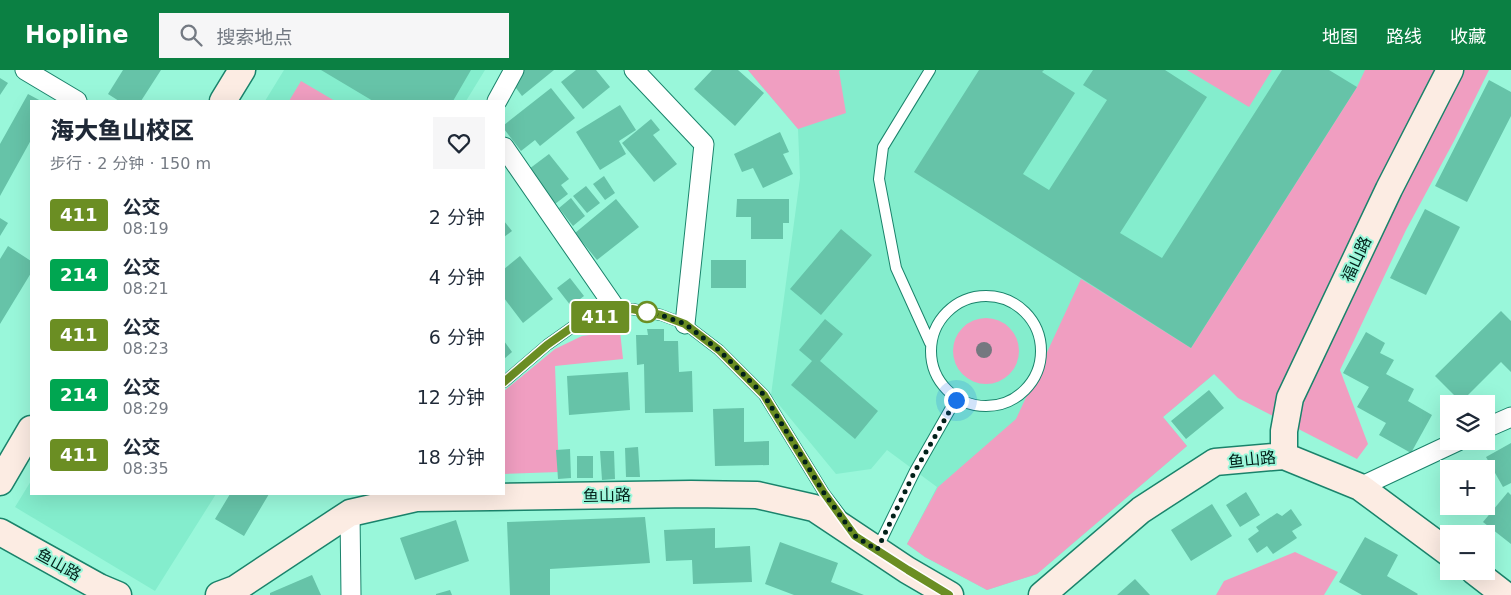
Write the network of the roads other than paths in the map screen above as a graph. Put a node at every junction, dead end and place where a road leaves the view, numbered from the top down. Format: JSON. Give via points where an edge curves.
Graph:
{"nodes":[{"id":1,"x":25,"y":70,"type":"edge"},
{"id":2,"x":242,"y":70,"type":"edge"},
{"id":3,"x":514,"y":70,"type":"edge"},
{"id":4,"x":634,"y":70,"type":"edge"},
{"id":5,"x":930,"y":70,"type":"edge"},
{"id":6,"x":1450,"y":70,"type":"edge"},
{"id":7,"x":75,"y":100,"type":"edge"},
{"id":8,"x":224,"y":100,"type":"edge"},
{"id":9,"x":498,"y":100,"type":"edge"},
{"id":10,"x":505,"y":148,"type":"edge"},
{"id":11,"x":618,"y":312,"type":"junction"},
{"id":12,"x":685,"y":324,"type":"junction"},
{"id":13,"x":930,"y":343,"type":"junction"},
{"id":14,"x":505,"y":381,"type":"edge"},
{"id":15,"x":956,"y":400,"type":"junction"},
{"id":16,"x":1511,"y":417,"type":"edge"},
{"id":17,"x":1495,"y":424,"type":"edge"},
{"id":18,"x":30,"y":431,"type":"edge"},
{"id":19,"x":1440,"y":449,"type":"edge"},
{"id":20,"x":1284,"y":456,"type":"junction"},
{"id":21,"x":0,"y":482,"type":"edge"},
{"id":22,"x":1360,"y":487,"type":"junction"},
{"id":23,"x":358,"y":507,"type":"junction"},
{"id":24,"x":0,"y":532,"type":"edge"},
{"id":25,"x":855,"y":536,"type":"junction"},
{"id":26,"x":1440,"y":545,"type":"edge"},
{"id":27,"x":877,"y":550,"type":"junction"},
{"id":28,"x":1485,"y":580,"type":"edge"},
{"id":29,"x":118,"y":595,"type":"edge"},
{"id":30,"x":220,"y":595,"type":"edge"},
{"id":31,"x":351,"y":595,"type":"edge"},
{"id":32,"x":950,"y":595,"type":"edge"},
{"id":33,"x":1042,"y":595,"type":"edge"},
{"id":34,"x":1504,"y":595,"type":"edge"}],
"edges":[{"from":1,"to":7,"type":"street"},
{"from":2,"to":8,"type":"main road"},
{"from":3,"to":9,"type":"street"},
{"from":4,"to":12,"type":"street","via":[[704,144]]},
{"from":5,"to":13,"type":"lane","via":[[883,148],[879,179],[896,268]]},
{"from":6,"to":20,"type":"main road","name":"福山路","via":[[1389,189],[1290,398],[1284,431]]},
{"from":10,"to":11,"type":"street"},
{"from":11,"to":12,"type":"lane","name":"鱼山路","via":[[632,309]]},
{"from":11,"to":14,"type":"lane","name":"鱼山路","via":[[578,323]]},
{"from":12,"to":25,"type":"lane","name":"鱼山路","via":[[719,350],[764,395],[824,493]]},
{"from":13,"to":15,"type":"lane","via":[[930,360],[935,375]]},
{"from":13,"to":15,"type":"lane","via":[[936,325],[948,310],[964,300],[983,296],[1001,298],[1018,306],[1032,319],[1040,337],[1042,356],[1037,374],[1026,390],[1011,401],[993,407],[974,406]]},
{"from":15,"to":27,"type":"lane","via":[[915,471]]},
{"from":16,"to":17,"type":"street"},
{"from":18,"to":21,"type":"main road"},
{"from":19,"to":22,"type":"street"},
{"from":20,"to":22,"type":"main road","name":"鱼山路"},
{"from":20,"to":33,"type":"main road","name":"鱼山路","via":[[1215,462],[1140,510]]},
{"from":22,"to":26,"type":"main road","name":"鱼山路"},
{"from":23,"to":25,"type":"main road","name":"鱼山路","via":[[416,498],[757,495],[814,508]]},
{"from":23,"to":30,"type":"main road","name":"鱼山路","via":[[235,589]]},
{"from":23,"to":31,"type":"street"},
{"from":24,"to":29,"type":"main road","name":"鱼山路"},
{"from":25,"to":27,"type":"main road","name":"鱼山路"},
{"from":27,"to":32,"type":"main road","name":"鱼山路"},
{"from":28,"to":34,"type":"main road"}]}
